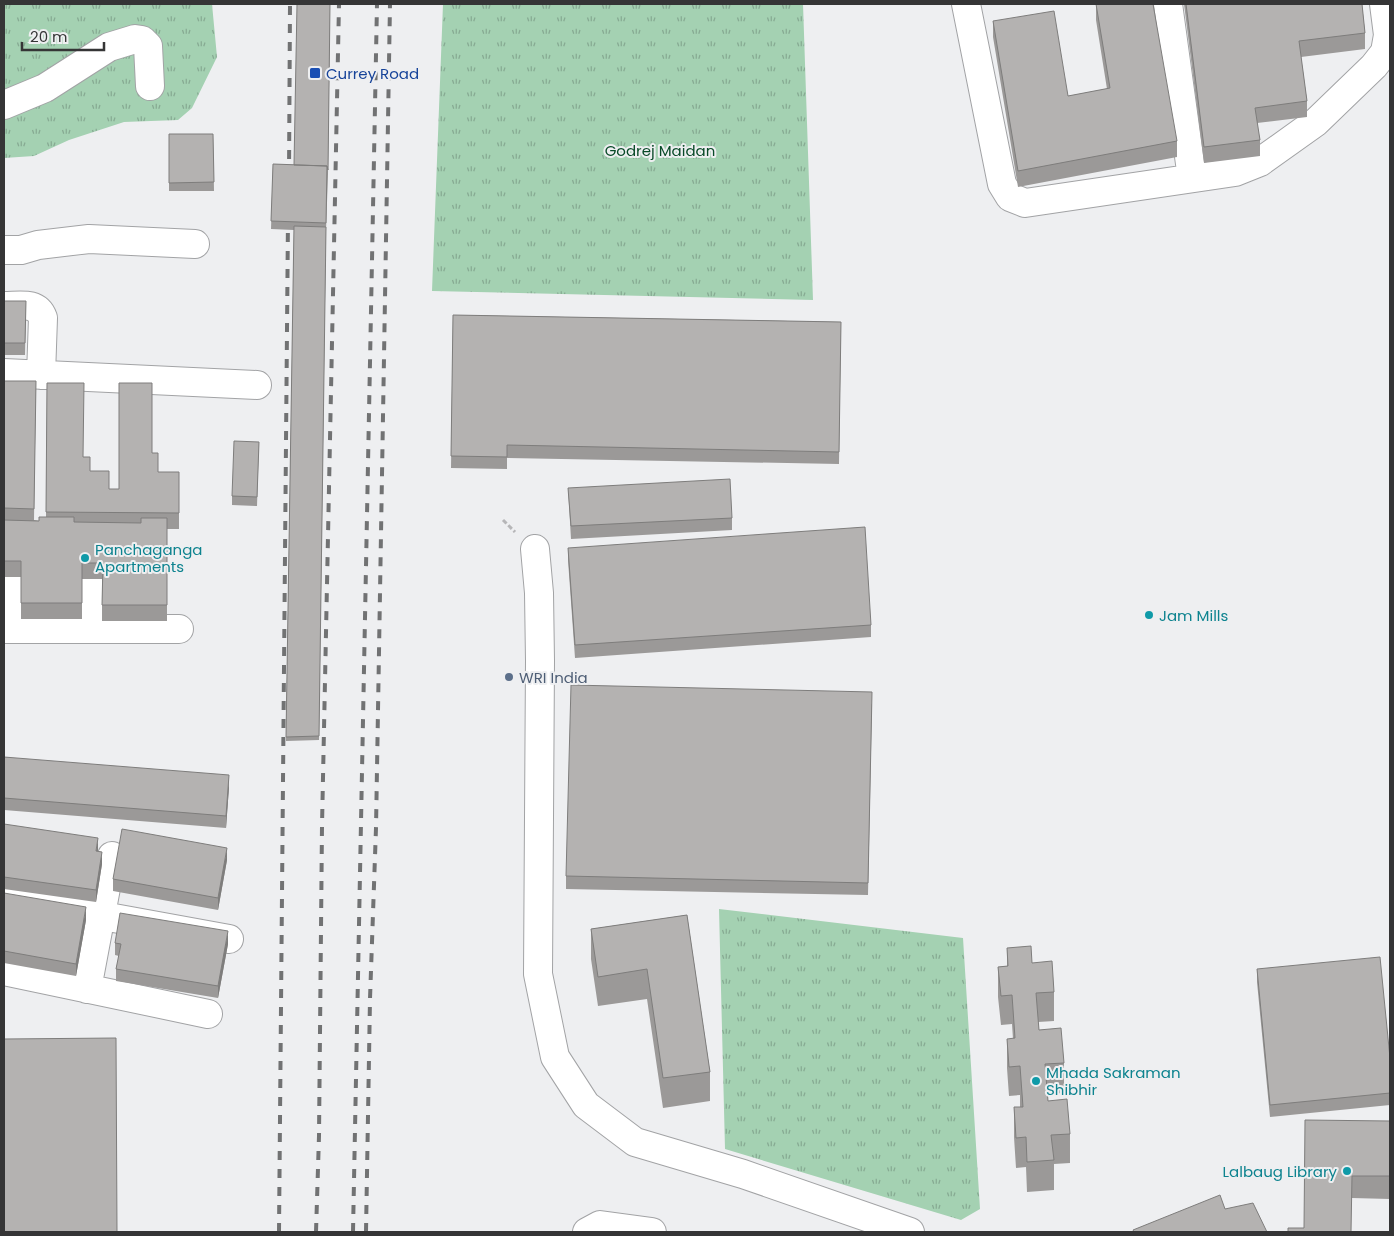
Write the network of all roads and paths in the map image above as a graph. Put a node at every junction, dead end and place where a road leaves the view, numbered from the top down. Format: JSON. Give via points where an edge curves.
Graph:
{"nodes":[{"id":1,"x":966,"y":4,"type":"edge"},
{"id":2,"x":1168,"y":4,"type":"edge"},
{"id":3,"x":1384,"y":4,"type":"edge"},
{"id":4,"x":150,"y":86,"type":"dead end"},
{"id":5,"x":4,"y":105,"type":"edge"},
{"id":6,"x":1192,"y":178,"type":"junction"},
{"id":7,"x":195,"y":244,"type":"dead end"},
{"id":8,"x":4,"y":250,"type":"edge"},
{"id":9,"x":4,"y":306,"type":"edge"},
{"id":10,"x":4,"y":373,"type":"edge"},
{"id":11,"x":41,"y":375,"type":"junction"},
{"id":12,"x":257,"y":385,"type":"dead end"},
{"id":13,"x":535,"y":549,"type":"dead end"},
{"id":14,"x":8,"y":582,"type":"edge"},
{"id":15,"x":93,"y":585,"type":"edge"},
{"id":16,"x":6,"y":629,"type":"edge"},
{"id":17,"x":94,"y":629,"type":"junction"},
{"id":18,"x":179,"y":629,"type":"dead end"},
{"id":19,"x":112,"y":856,"type":"dead end"},
{"id":20,"x":4,"y":898,"type":"edge"},
{"id":21,"x":101,"y":916,"type":"junction"},
{"id":22,"x":229,"y":940,"type":"edge"},
{"id":23,"x":4,"y":971,"type":"edge"},
{"id":24,"x":87,"y":988,"type":"junction"},
{"id":25,"x":208,"y":1014,"type":"dead end"},
{"id":26,"x":587,"y":1232,"type":"edge"},
{"id":27,"x":652,"y":1232,"type":"edge"},
{"id":28,"x":910,"y":1232,"type":"edge"}],
"edges":[{"from":1,"to":6,"type":"street","via":[[1002,184],[1010,198],[1025,203]]},
{"from":2,"to":6,"type":"street"},
{"from":3,"to":6,"type":"street","via":[[1388,36],[1385,52],[1316,122],[1260,162],[1235,172]]},
{"from":4,"to":5,"type":"street","via":[[148,46],[135,39],[110,47],[45,88]]},
{"from":7,"to":8,"type":"street","via":[[89,239]]},
{"from":9,"to":11,"type":"street","via":[[33,306],[40,310],[43,318]]},
{"from":10,"to":11,"type":"street"},
{"from":11,"to":12,"type":"street"},
{"from":13,"to":28,"type":"street","via":[[540,593],[538,974],[555,1057],[586,1105],[635,1142],[743,1174]]},
{"from":14,"to":16,"type":"street"},
{"from":15,"to":17,"type":"street"},
{"from":16,"to":17,"type":"street"},
{"from":17,"to":18,"type":"street"},
{"from":19,"to":21,"type":"street"},
{"from":20,"to":21,"type":"street"},
{"from":21,"to":22,"type":"street"},
{"from":21,"to":24,"type":"street"},
{"from":23,"to":24,"type":"street"},
{"from":24,"to":25,"type":"street"},
{"from":26,"to":27,"type":"street","via":[[600,1225]]}]}
